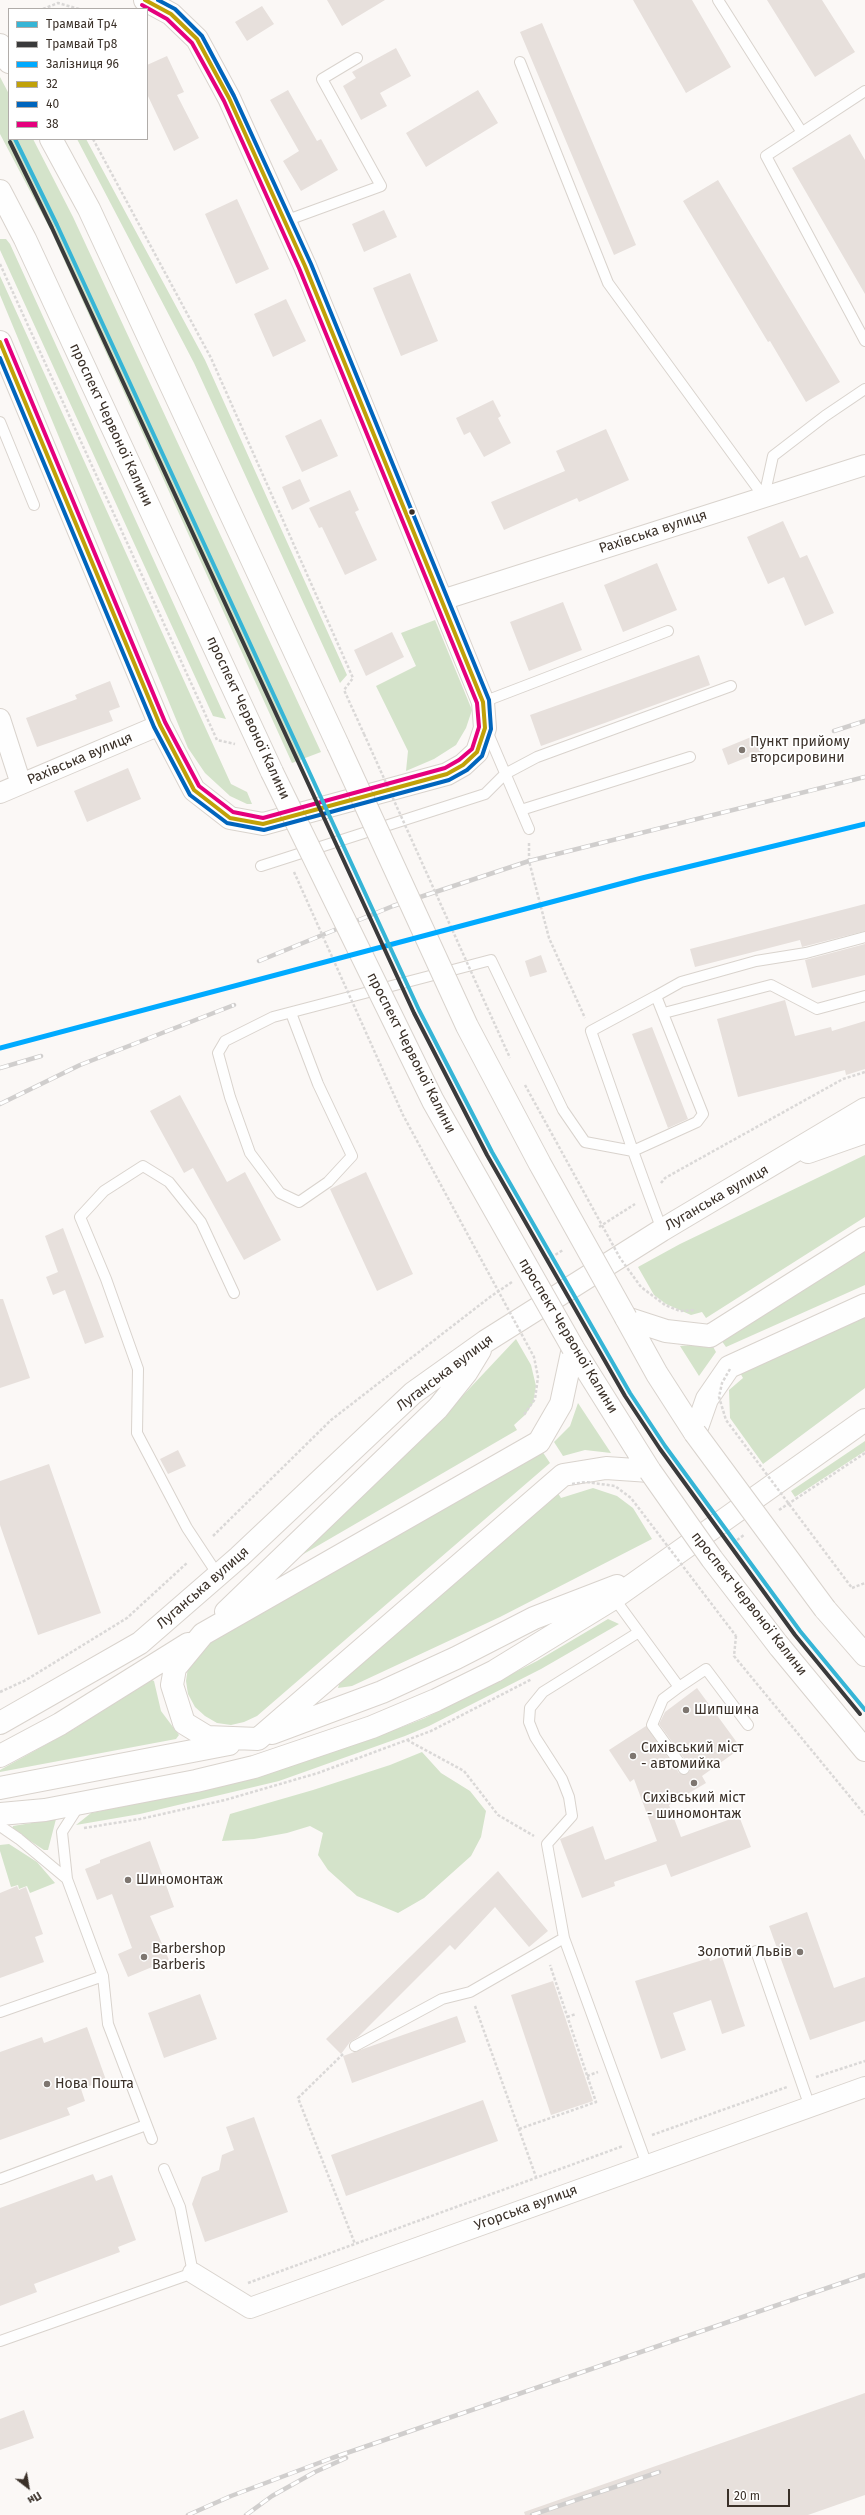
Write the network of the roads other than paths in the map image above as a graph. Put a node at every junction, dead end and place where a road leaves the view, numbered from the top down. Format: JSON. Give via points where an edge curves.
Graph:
{"nodes":[{"id":1,"x":145,"y":0,"type":"edge"},
{"id":2,"x":718,"y":0,"type":"edge"},
{"id":3,"x":0,"y":45,"type":"edge"},
{"id":4,"x":357,"y":58,"type":"dead end"},
{"id":5,"x":8,"y":60,"type":"edge"},
{"id":6,"x":520,"y":62,"type":"dead end"},
{"id":7,"x":865,"y":90,"type":"edge"},
{"id":8,"x":801,"y":131,"type":"junction"},
{"id":9,"x":52,"y":140,"type":"edge"},
{"id":10,"x":0,"y":191,"type":"edge"},
{"id":11,"x":285,"y":221,"type":"junction"},
{"id":12,"x":865,"y":341,"type":"edge"},
{"id":13,"x":0,"y":342,"type":"edge"},
{"id":14,"x":865,"y":389,"type":"edge"},
{"id":15,"x":0,"y":422,"type":"edge"},
{"id":16,"x":865,"y":465,"type":"edge"},
{"id":17,"x":764,"y":497,"type":"junction"},
{"id":18,"x":34,"y":505,"type":"dead end"},
{"id":19,"x":442,"y":600,"type":"junction"},
{"id":20,"x":668,"y":631,"type":"dead end"},
{"id":21,"x":731,"y":686,"type":"dead end"},
{"id":22,"x":483,"y":702,"type":"junction"},
{"id":23,"x":0,"y":719,"type":"edge"},
{"id":24,"x":160,"y":725,"type":"junction"},
{"id":25,"x":486,"y":728,"type":"junction"},
{"id":26,"x":690,"y":757,"type":"dead end"},
{"id":27,"x":505,"y":774,"type":"junction"},
{"id":28,"x":21,"y":784,"type":"junction"},
{"id":29,"x":0,"y":793,"type":"edge"},
{"id":30,"x":521,"y":810,"type":"junction"},
{"id":31,"x":529,"y":829,"type":"road end"},
{"id":32,"x":260,"y":866,"type":"dead end"},
{"id":33,"x":865,"y":937,"type":"edge"},
{"id":34,"x":656,"y":996,"type":"junction"},
{"id":35,"x":865,"y":996,"type":"edge"},
{"id":36,"x":292,"y":1013,"type":"junction"},
{"id":37,"x":664,"y":1013,"type":"junction"},
{"id":38,"x":865,"y":1109,"type":"edge"},
{"id":39,"x":865,"y":1132,"type":"edge"},
{"id":40,"x":633,"y":1151,"type":"junction"},
{"id":41,"x":775,"y":1164,"type":"junction"},
{"id":42,"x":662,"y":1230,"type":"junction"},
{"id":43,"x":865,"y":1238,"type":"edge"},
{"id":44,"x":234,"y":1293,"type":"dead end"},
{"id":45,"x":865,"y":1305,"type":"edge"},
{"id":46,"x":626,"y":1318,"type":"junction"},
{"id":47,"x":486,"y":1341,"type":"junction"},
{"id":48,"x":573,"y":1348,"type":"junction"},
{"id":49,"x":865,"y":1420,"type":"edge"},
{"id":50,"x":695,"y":1433,"type":"junction"},
{"id":51,"x":650,"y":1471,"type":"junction"},
{"id":52,"x":218,"y":1575,"type":"junction"},
{"id":53,"x":639,"y":1579,"type":"junction"},
{"id":54,"x":614,"y":1598,"type":"junction"},
{"id":55,"x":639,"y":1632,"type":"junction"},
{"id":56,"x":203,"y":1634,"type":"junction"},
{"id":57,"x":865,"y":1655,"type":"edge"},
{"id":58,"x":679,"y":1687,"type":"junction"},
{"id":59,"x":0,"y":1723,"type":"edge"},
{"id":60,"x":748,"y":1725,"type":"dead end"},
{"id":61,"x":258,"y":1739,"type":"junction"},
{"id":62,"x":865,"y":1750,"type":"edge"},
{"id":63,"x":0,"y":1756,"type":"edge"},
{"id":64,"x":684,"y":1769,"type":"dead end"},
{"id":65,"x":0,"y":1788,"type":"edge"},
{"id":66,"x":81,"y":1803,"type":"junction"},
{"id":67,"x":0,"y":1814,"type":"edge"},
{"id":68,"x":0,"y":1826,"type":"edge"},
{"id":69,"x":67,"y":1879,"type":"junction"},
{"id":70,"x":564,"y":1938,"type":"junction"},
{"id":71,"x":756,"y":1951,"type":"dead end"},
{"id":72,"x":103,"y":1976,"type":"junction"},
{"id":73,"x":0,"y":2012,"type":"edge"},
{"id":74,"x":355,"y":2046,"type":"road end"},
{"id":75,"x":865,"y":2087,"type":"edge"},
{"id":76,"x":810,"y":2107,"type":"junction"},
{"id":77,"x":146,"y":2125,"type":"junction"},
{"id":78,"x":152,"y":2139,"type":"dead end"},
{"id":79,"x":647,"y":2165,"type":"junction"},
{"id":80,"x":164,"y":2169,"type":"dead end"},
{"id":81,"x":0,"y":2179,"type":"edge"},
{"id":82,"x":194,"y":2273,"type":"junction"},
{"id":83,"x":0,"y":2341,"type":"edge"}],
"edges":[{"from":1,"to":11,"type":"main road","via":[[171,14],[197,39],[229,98]]},
{"from":2,"to":8,"type":"lane"},
{"from":3,"to":5,"type":"main road"},
{"from":4,"to":11,"type":"lane","via":[[322,79],[381,186]]},
{"from":6,"to":17,"type":"lane","via":[[608,283]]},
{"from":7,"to":8,"type":"lane"},
{"from":8,"to":12,"type":"lane","via":[[766,156]]},
{"from":9,"to":46,"type":"main road","bridge":true,"via":[[88,209],[481,1053]]},
{"from":10,"to":48,"type":"main road","name":"проспект Червоної Калини","bridge":true,"via":[[25,239],[272,772],[433,1102]]},
{"from":11,"to":19,"type":"main road"},
{"from":13,"to":24,"type":"main road"},
{"from":14,"to":17,"type":"lane","via":[[773,456]]},
{"from":15,"to":18,"type":"lane"},
{"from":16,"to":17,"type":"street","name":"Рахівська вулиця"},
{"from":17,"to":19,"type":"street","name":"Рахівська вулиця"},
{"from":19,"to":22,"type":"main road"},
{"from":20,"to":22,"type":"lane"},
{"from":21,"to":27,"type":"lane","via":[[537,757]]},
{"from":22,"to":25,"type":"main road"},
{"from":23,"to":28,"type":"street"},
{"from":24,"to":25,"type":"main road","via":[[194,790],[230,818],[263,824],[447,774],[477,752]]},
{"from":24,"to":28,"type":"street","name":"Рахівська вулиця"},
{"from":25,"to":27,"type":"lane"},
{"from":26,"to":30,"type":"lane"},
{"from":27,"to":30,"type":"lane"},
{"from":27,"to":32,"type":"lane","via":[[485,794]]},
{"from":28,"to":29,"type":"street","name":"Рахівська вулиця"},
{"from":30,"to":31,"type":"lane"},
{"from":33,"to":34,"type":"lane","via":[[806,953],[748,963],[681,982]]},
{"from":34,"to":37,"type":"lane"},
{"from":34,"to":40,"type":"lane","via":[[591,1031]]},
{"from":35,"to":37,"type":"lane","via":[[817,1009],[771,985]]},
{"from":36,"to":36,"type":"lane","via":[[272,1017],[225,1041],[218,1052],[230,1097],[250,1153],[280,1193],[299,1202],[328,1182],[352,1156],[318,1084]]},
{"from":36,"to":40,"type":"lane","via":[[491,960],[563,1110],[585,1142]]},
{"from":37,"to":40,"type":"lane","via":[[703,1114],[697,1122]]},
{"from":38,"to":41,"type":"main road","name":"Луганська вулиця","via":[[834,1125]]},
{"from":39,"to":41,"type":"main road"},
{"from":40,"to":42,"type":"lane"},
{"from":41,"to":42,"type":"main road","name":"Луганська вулиця"},
{"from":42,"to":47,"type":"main road","name":"Луганська вулиця"},
{"from":43,"to":46,"type":"main road","via":[[710,1336],[666,1331]]},
{"from":44,"to":52,"type":"lane","via":[[200,1222],[169,1182],[143,1166],[104,1191],[80,1217],[106,1279],[138,1369],[137,1433],[179,1515]]},
{"from":45,"to":50,"type":"main road","bridge":true,"via":[[729,1368],[707,1399]]},
{"from":46,"to":50,"type":"main road","via":[[657,1374]]},
{"from":47,"to":52,"type":"main road","name":"Луганська вулиця","via":[[413,1393]]},
{"from":47,"to":56,"type":"main road","via":[[466,1373],[438,1408]]},
{"from":48,"to":51,"type":"main road","name":"проспект Червоної Калини"},
{"from":48,"to":56,"type":"main road","via":[[562,1404],[539,1442]]},
{"from":49,"to":53,"type":"main road"},
{"from":50,"to":57,"type":"main road","bridge":true,"via":[[825,1609]]},
{"from":51,"to":61,"type":"main road","via":[[606,1468],[568,1479]]},
{"from":51,"to":62,"type":"main road","name":"проспект Червоної Калини","bridge":true,"via":[[712,1559],[779,1646]]},
{"from":52,"to":59,"type":"main road","name":"Луганська вулиця","via":[[140,1643]]},
{"from":53,"to":54,"type":"main road"},
{"from":53,"to":61,"type":"main road","via":[[582,1598],[534,1618],[382,1692]]},
{"from":54,"to":55,"type":"lane"},
{"from":54,"to":66,"type":"main road","via":[[495,1671],[372,1728],[254,1767]]},
{"from":55,"to":58,"type":"lane"},
{"from":55,"to":70,"type":"lane","via":[[543,1692],[530,1708],[529,1722],[535,1737],[562,1779],[569,1797],[572,1816],[547,1844]]},
{"from":56,"to":61,"type":"main road","via":[[175,1668],[172,1685],[184,1723],[207,1737]]},
{"from":56,"to":63,"type":"main road","via":[[60,1724]]},
{"from":58,"to":60,"type":"lane","via":[[706,1670]]},
{"from":58,"to":64,"type":"lane","via":[[663,1699],[652,1725]]},
{"from":61,"to":65,"type":"main road"},
{"from":66,"to":67,"type":"main road","via":[[45,1810]]},
{"from":66,"to":69,"type":"lane","via":[[62,1832]]},
{"from":68,"to":69,"type":"lane"},
{"from":69,"to":72,"type":"lane"},
{"from":70,"to":74,"type":"lane","via":[[470,1992],[442,1999]]},
{"from":70,"to":79,"type":"lane"},
{"from":71,"to":76,"type":"lane"},
{"from":72,"to":73,"type":"lane"},
{"from":72,"to":77,"type":"lane","via":[[108,2024]]},
{"from":75,"to":76,"type":"street","name":"Угорська вулиця"},
{"from":76,"to":79,"type":"street","name":"Угорська вулиця"},
{"from":77,"to":78,"type":"lane"},
{"from":77,"to":81,"type":"lane"},
{"from":79,"to":82,"type":"street","name":"Угорська вулиця","via":[[250,2308]]},
{"from":80,"to":82,"type":"lane","via":[[180,2207]]},
{"from":82,"to":83,"type":"lane"}]}
